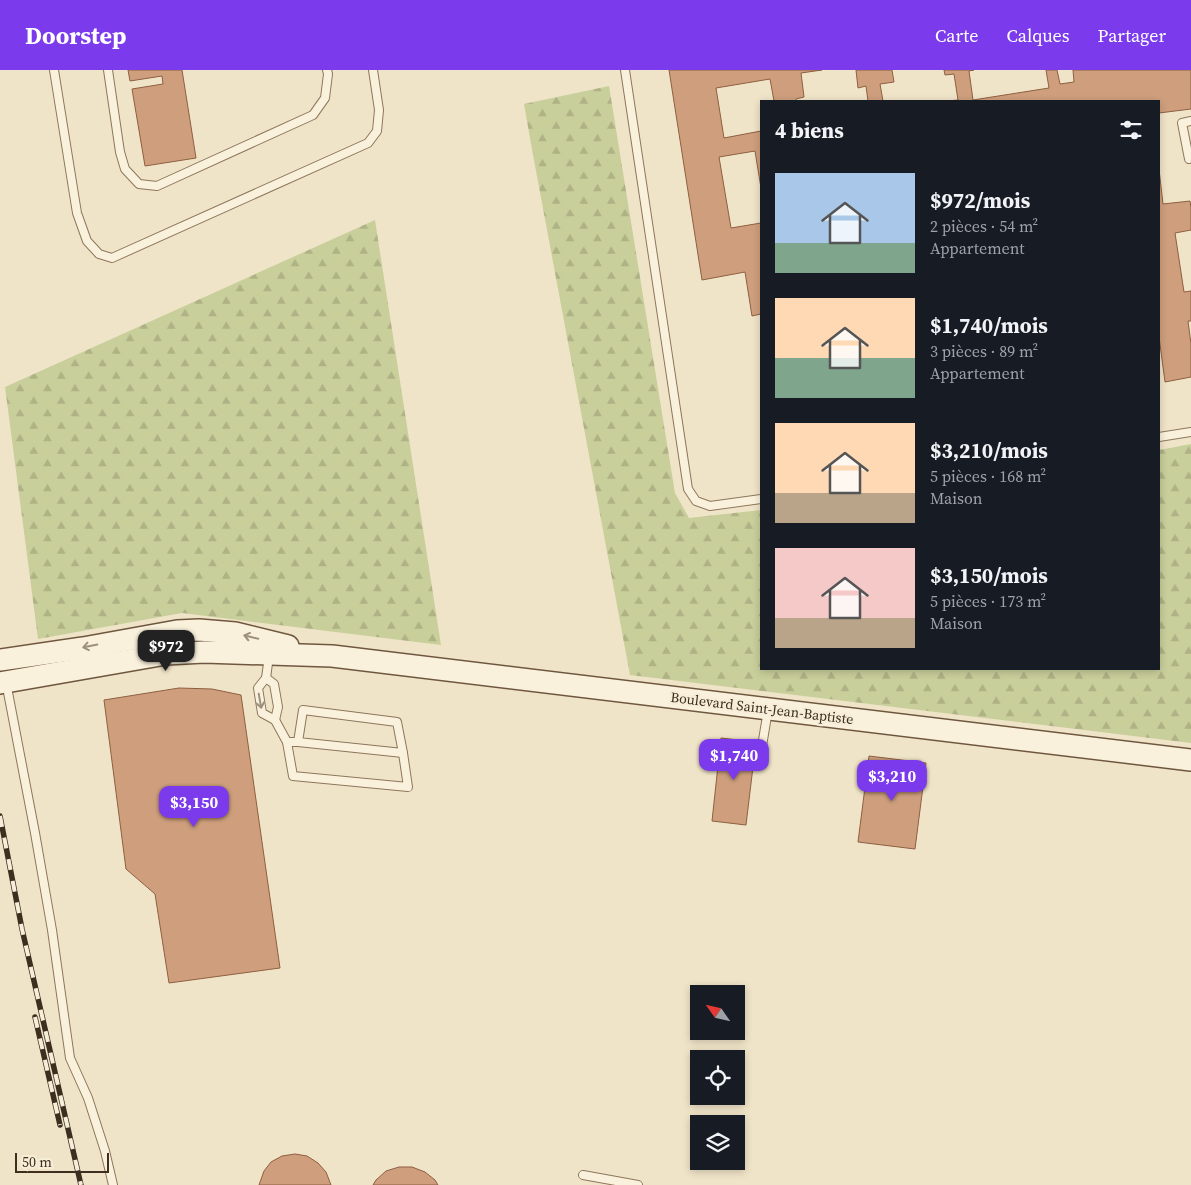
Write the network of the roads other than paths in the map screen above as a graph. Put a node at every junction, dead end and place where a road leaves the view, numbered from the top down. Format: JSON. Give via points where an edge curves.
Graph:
{"nodes":[{"id":1,"x":54,"y":70,"type":"edge"},
{"id":2,"x":108,"y":70,"type":"edge"},
{"id":3,"x":327,"y":70,"type":"edge"},
{"id":4,"x":373,"y":70,"type":"edge"},
{"id":5,"x":625,"y":70,"type":"edge"},
{"id":6,"x":1191,"y":121,"type":"edge"},
{"id":7,"x":1191,"y":158,"type":"edge"},
{"id":8,"x":1191,"y":432,"type":"edge"},
{"id":9,"x":1160,"y":437,"type":"edge"},
{"id":10,"x":760,"y":499,"type":"edge"},
{"id":11,"x":269,"y":654,"type":"junction"},
{"id":12,"x":332,"y":656,"type":"junction"},
{"id":13,"x":0,"y":660,"type":"edge"},
{"id":14,"x":266,"y":678,"type":"junction"},
{"id":15,"x":3,"y":682,"type":"edge"},
{"id":16,"x":769,"y":709,"type":"junction"},
{"id":17,"x":275,"y":720,"type":"junction"},
{"id":18,"x":288,"y":742,"type":"junction"},
{"id":19,"x":298,"y":742,"type":"junction"},
{"id":20,"x":403,"y":753,"type":"junction"},
{"id":21,"x":760,"y":758,"type":"dead end"},
{"id":22,"x":1191,"y":760,"type":"edge"},
{"id":23,"x":583,"y":1175,"type":"dead end"},
{"id":24,"x":113,"y":1185,"type":"edge"},
{"id":25,"x":638,"y":1185,"type":"edge"}],
"edges":[{"from":1,"to":4,"type":"lane","via":[[77,213],[86,241],[99,254],[112,258],[368,143],[377,131],[379,110]]},
{"from":2,"to":3,"type":"lane","via":[[125,169],[140,184],[157,186],[313,115],[325,98]]},
{"from":5,"to":10,"type":"lane","via":[[688,489],[696,501],[710,506]]},
{"from":6,"to":7,"type":"lane","via":[[1182,123]]},
{"from":8,"to":9,"type":"lane"},
{"from":11,"to":12,"type":"main road","name":"Boulevard Saint-Jean-Baptiste"},
{"from":11,"to":14,"type":"lane"},
{"from":11,"to":15,"type":"main road","name":"Boulevard Saint-Jean-Baptiste","via":[[166,654]]},
{"from":12,"to":13,"type":"main road","name":"Boulevard Saint-Jean-Baptiste","one_way":true,"via":[[234,633],[199,630]]},
{"from":12,"to":16,"type":"main road","name":"Boulevard Saint-Jean-Baptiste"},
{"from":14,"to":17,"type":"lane","via":[[274,684],[278,707]]},
{"from":14,"to":17,"type":"lane","one_way":true,"via":[[258,688],[262,713]]},
{"from":15,"to":24,"type":"lane","via":[[34,823],[70,1058],[88,1098]]},
{"from":16,"to":21,"type":"lane"},
{"from":16,"to":22,"type":"main road","name":"Boulevard Saint-Jean-Baptiste"},
{"from":17,"to":18,"type":"lane"},
{"from":18,"to":19,"type":"lane"},
{"from":18,"to":20,"type":"lane","via":[[293,776],[408,786]]},
{"from":19,"to":20,"type":"lane"},
{"from":19,"to":20,"type":"lane","via":[[303,710],[397,722]]},
{"from":23,"to":25,"type":"lane"}]}
